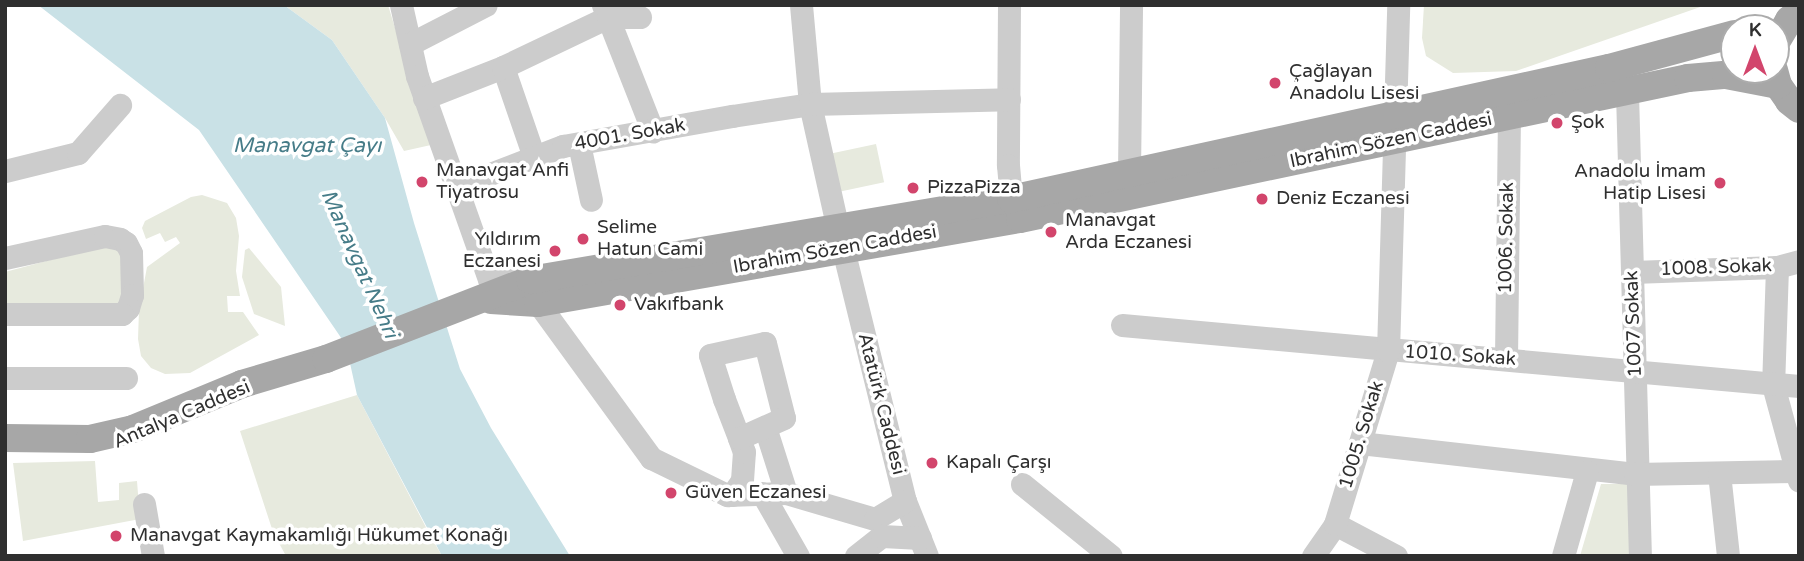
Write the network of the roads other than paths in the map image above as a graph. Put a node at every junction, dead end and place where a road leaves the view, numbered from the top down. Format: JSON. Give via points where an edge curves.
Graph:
{"nodes":[{"id":1,"x":401,"y":5,"type":"edge"},
{"id":2,"x":486,"y":5,"type":"edge"},
{"id":3,"x":801,"y":5,"type":"edge"},
{"id":4,"x":1009,"y":5,"type":"edge"},
{"id":5,"x":1131,"y":5,"type":"edge"},
{"id":6,"x":1398,"y":5,"type":"edge"},
{"id":7,"x":605,"y":11,"type":"edge"},
{"id":8,"x":640,"y":18,"type":"dead end"},
{"id":9,"x":1720,"y":38,"type":"edge"},
{"id":10,"x":410,"y":44,"type":"junction"},
{"id":11,"x":503,"y":67,"type":"junction"},
{"id":12,"x":1720,"y":76,"type":"edge"},
{"id":13,"x":1780,"y":84,"type":"edge"},
{"id":14,"x":1627,"y":93,"type":"junction"},
{"id":15,"x":424,"y":98,"type":"junction"},
{"id":16,"x":1009,"y":99,"type":"junction"},
{"id":17,"x":810,"y":104,"type":"junction"},
{"id":18,"x":121,"y":105,"type":"dead end"},
{"id":19,"x":1799,"y":109,"type":"edge"},
{"id":20,"x":1509,"y":117,"type":"junction"},
{"id":21,"x":1394,"y":127,"type":"junction"},
{"id":22,"x":653,"y":132,"type":"junction"},
{"id":23,"x":579,"y":144,"type":"junction"},
{"id":24,"x":534,"y":157,"type":"junction"},
{"id":25,"x":5,"y":171,"type":"edge"},
{"id":26,"x":1129,"y":173,"type":"junction"},
{"id":27,"x":456,"y":187,"type":"junction"},
{"id":28,"x":1011,"y":199,"type":"junction"},
{"id":29,"x":591,"y":200,"type":"dead end"},
{"id":30,"x":840,"y":239,"type":"junction"},
{"id":31,"x":5,"y":258,"type":"edge"},
{"id":32,"x":1788,"y":264,"type":"edge"},
{"id":33,"x":1632,"y":272,"type":"junction"},
{"id":34,"x":534,"y":292,"type":"junction"},
{"id":35,"x":474,"y":302,"type":"joint"},
{"id":36,"x":5,"y":314,"type":"edge"},
{"id":37,"x":1122,"y":325,"type":"dead end"},
{"id":38,"x":1388,"y":351,"type":"junction"},
{"id":39,"x":1506,"y":359,"type":"junction"},
{"id":40,"x":1636,"y":373,"type":"junction"},
{"id":41,"x":274,"y":376,"type":"junction"},
{"id":42,"x":5,"y":379,"type":"edge"},
{"id":43,"x":126,"y":379,"type":"dead end"},
{"id":44,"x":1773,"y":385,"type":"junction"},
{"id":45,"x":1799,"y":386,"type":"edge"},
{"id":46,"x":765,"y":427,"type":"junction"},
{"id":47,"x":5,"y":438,"type":"edge"},
{"id":48,"x":739,"y":438,"type":"junction"},
{"id":49,"x":1360,"y":443,"type":"junction"},
{"id":50,"x":5,"y":450,"type":"edge"},
{"id":51,"x":1587,"y":471,"type":"junction"},
{"id":52,"x":1719,"y":473,"type":"junction"},
{"id":53,"x":1637,"y":474,"type":"junction"},
{"id":54,"x":1797,"y":476,"type":"edge"},
{"id":55,"x":1022,"y":484,"type":"dead end"},
{"id":56,"x":786,"y":492,"type":"junction"},
{"id":57,"x":762,"y":493,"type":"junction"},
{"id":58,"x":732,"y":495,"type":"junction"},
{"id":59,"x":905,"y":501,"type":"junction"},
{"id":60,"x":144,"y":504,"type":"dead end"},
{"id":61,"x":1335,"y":524,"type":"junction"},
{"id":62,"x":923,"y":547,"type":"edge"},
{"id":63,"x":153,"y":556,"type":"edge"},
{"id":64,"x":798,"y":556,"type":"edge"},
{"id":65,"x":856,"y":556,"type":"edge"},
{"id":66,"x":1111,"y":556,"type":"edge"},
{"id":67,"x":1313,"y":556,"type":"edge"},
{"id":68,"x":1396,"y":556,"type":"edge"},
{"id":69,"x":1563,"y":556,"type":"edge"},
{"id":70,"x":1640,"y":556,"type":"edge"},
{"id":71,"x":1728,"y":556,"type":"edge"}],
"edges":[{"from":1,"to":10,"type":"street"},
{"from":2,"to":10,"type":"street"},
{"from":3,"to":17,"type":"street","name":"Atatürk Caddesi"},
{"from":4,"to":16,"type":"street"},
{"from":5,"to":26,"type":"street"},
{"from":6,"to":21,"type":"street","name":"1005. Sokak"},
{"from":7,"to":8,"type":"street"},
{"from":7,"to":11,"type":"street"},
{"from":7,"to":22,"type":"street"},
{"from":9,"to":21,"type":"main road","name":"Ibrahim Sözen Caddesi"},
{"from":10,"to":15,"type":"street"},
{"from":11,"to":15,"type":"street"},
{"from":11,"to":24,"type":"street"},
{"from":12,"to":14,"type":"main road","name":"Ibrahim Sözen Caddesi"},
{"from":13,"to":19,"type":"main road","via":[[1788,101]]},
{"from":14,"to":20,"type":"main road","name":"Ibrahim Sözen Caddesi"},
{"from":14,"to":33,"type":"street","name":"1007 Sokak"},
{"from":15,"to":27,"type":"street"},
{"from":16,"to":17,"type":"street","name":"4001. Sokak"},
{"from":16,"to":28,"type":"street"},
{"from":17,"to":22,"type":"street","name":"4001. Sokak"},
{"from":17,"to":30,"type":"street","name":"Atatürk Caddesi"},
{"from":18,"to":25,"type":"street","via":[[78,153]]},
{"from":20,"to":21,"type":"main road","name":"Ibrahim Sözen Caddesi"},
{"from":20,"to":39,"type":"street","name":"1006. Sokak"},
{"from":21,"to":26,"type":"main road","name":"Ibrahim Sözen Caddesi"},
{"from":21,"to":30,"type":"main road","name":"Ibrahim Sözen Caddesi","via":[[1033,216]]},
{"from":21,"to":38,"type":"street","name":"1005. Sokak"},
{"from":22,"to":23,"type":"street","name":"4001. Sokak"},
{"from":23,"to":24,"type":"street","name":"4001. Sokak"},
{"from":23,"to":29,"type":"street"},
{"from":24,"to":27,"type":"street","name":"4001. Sokak"},
{"from":26,"to":28,"type":"main road","name":"Ibrahim Sözen Caddesi"},
{"from":27,"to":34,"type":"street","via":[[489,279]]},
{"from":28,"to":30,"type":"main road","name":"Ibrahim Sözen Caddesi"},
{"from":30,"to":34,"type":"main road","name":"Ibrahim Sözen Caddesi"},
{"from":30,"to":59,"type":"street","name":"Atatürk Caddesi"},
{"from":31,"to":36,"type":"street","via":[[105,236],[120,239],[131,253],[132,295],[122,314]]},
{"from":32,"to":33,"type":"street","name":"1008. Sokak"},
{"from":32,"to":44,"type":"street"},
{"from":33,"to":40,"type":"street","name":"1007 Sokak"},
{"from":34,"to":35,"type":"main road","name":"Ibrahim Sözen Caddesi"},
{"from":34,"to":58,"type":"street","via":[[651,458]]},
{"from":35,"to":41,"type":"main road","name":"Antalya Caddesi"},
{"from":37,"to":38,"type":"street","name":"1010. Sokak"},
{"from":38,"to":39,"type":"street","name":"1010. Sokak"},
{"from":38,"to":49,"type":"street","name":"1005. Sokak"},
{"from":39,"to":40,"type":"street","name":"1010. Sokak"},
{"from":40,"to":44,"type":"street","name":"1010. Sokak"},
{"from":40,"to":53,"type":"street","name":"1007 Sokak"},
{"from":41,"to":47,"type":"main road","name":"Antalya Caddesi","via":[[233,387],[133,429],[90,439]]},
{"from":41,"to":50,"type":"main road","name":"Antalya Caddesi","via":[[136,439],[96,450]]},
{"from":42,"to":43,"type":"street"},
{"from":44,"to":45,"type":"street","name":"1010. Sokak"},
{"from":44,"to":54,"type":"street"},
{"from":46,"to":48,"type":"street"},
{"from":46,"to":48,"type":"street","via":[[784,418],[765,343],[710,355]]},
{"from":46,"to":56,"type":"street"},
{"from":48,"to":58,"type":"street","via":[[744,452],[741,480]]},
{"from":49,"to":51,"type":"street"},
{"from":49,"to":61,"type":"street","name":"1005. Sokak"},
{"from":51,"to":53,"type":"street"},
{"from":51,"to":69,"type":"street"},
{"from":52,"to":53,"type":"street"},
{"from":52,"to":54,"type":"street"},
{"from":52,"to":71,"type":"street"},
{"from":53,"to":70,"type":"street","name":"1007 Sokak"},
{"from":55,"to":66,"type":"street"},
{"from":56,"to":57,"type":"street"},
{"from":56,"to":59,"type":"street","via":[[876,519]]},
{"from":57,"to":58,"type":"street"},
{"from":57,"to":64,"type":"street"},
{"from":59,"to":62,"type":"street","name":"Atatürk Caddesi"},
{"from":60,"to":63,"type":"street"},
{"from":61,"to":67,"type":"street","name":"1005. Sokak"},
{"from":61,"to":68,"type":"street"},
{"from":62,"to":65,"type":"street","via":[[882,536]]}]}
